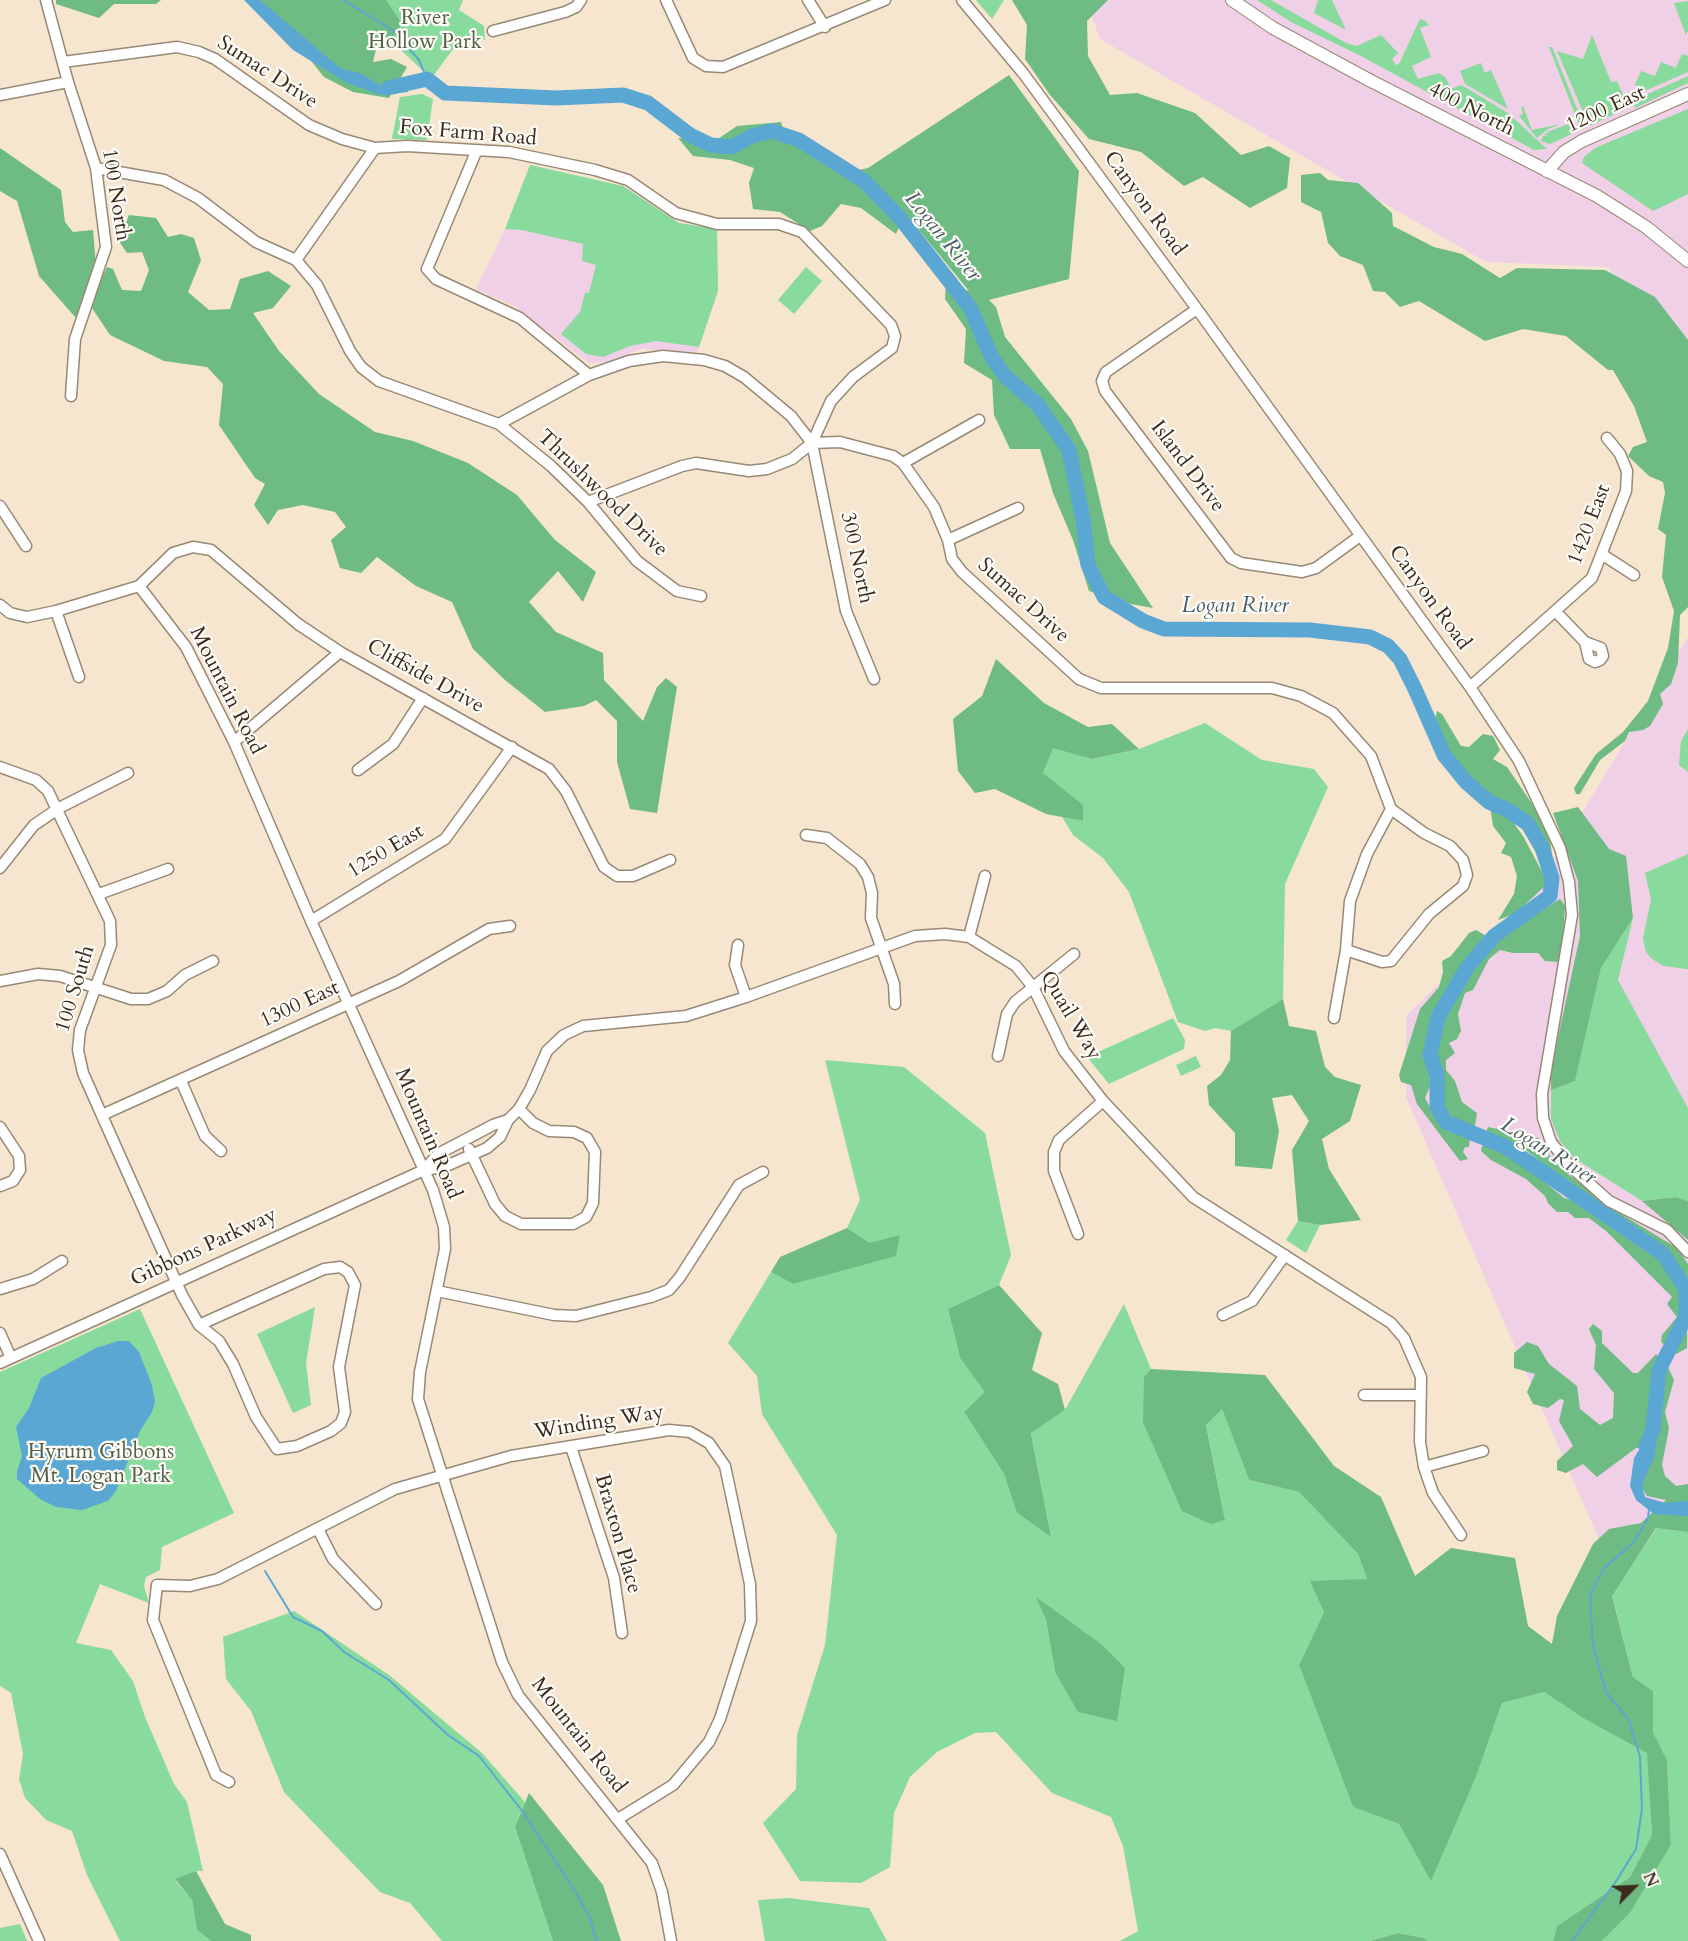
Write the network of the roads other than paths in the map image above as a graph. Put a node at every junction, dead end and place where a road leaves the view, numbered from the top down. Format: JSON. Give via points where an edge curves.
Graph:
{"nodes":[{"id":1,"x":581,"y":0,"type":"edge"},
{"id":2,"x":666,"y":0,"type":"edge"},
{"id":3,"x":808,"y":0,"type":"edge"},
{"id":4,"x":885,"y":0,"type":"edge"},
{"id":5,"x":962,"y":0,"type":"edge"},
{"id":6,"x":1232,"y":0,"type":"edge"},
{"id":7,"x":47,"y":2,"type":"edge"},
{"id":8,"x":825,"y":27,"type":"junction"},
{"id":9,"x":493,"y":31,"type":"dead end"},
{"id":10,"x":63,"y":62,"type":"junction"},
{"id":11,"x":68,"y":82,"type":"junction"},
{"id":12,"x":0,"y":94,"type":"edge"},
{"id":13,"x":1688,"y":94,"type":"edge"},
{"id":14,"x":375,"y":148,"type":"junction"},
{"id":15,"x":476,"y":152,"type":"junction"},
{"id":16,"x":96,"y":168,"type":"junction"},
{"id":17,"x":1547,"y":171,"type":"junction"},
{"id":18,"x":296,"y":260,"type":"junction"},
{"id":19,"x":1688,"y":261,"type":"edge"},
{"id":20,"x":1197,"y":309,"type":"junction"},
{"id":21,"x":590,"y":375,"type":"junction"},
{"id":22,"x":71,"y":396,"type":"dead end"},
{"id":23,"x":979,"y":420,"type":"dead end"},
{"id":24,"x":499,"y":424,"type":"junction"},
{"id":25,"x":1607,"y":438,"type":"dead end"},
{"id":26,"x":812,"y":443,"type":"junction"},
{"id":27,"x":903,"y":463,"type":"junction"},
{"id":28,"x":588,"y":502,"type":"junction"},
{"id":29,"x":0,"y":506,"type":"edge"},
{"id":30,"x":1018,"y":508,"type":"dead end"},
{"id":31,"x":1360,"y":536,"type":"junction"},
{"id":32,"x":948,"y":540,"type":"junction"},
{"id":33,"x":26,"y":546,"type":"dead end"},
{"id":34,"x":1603,"y":555,"type":"junction"},
{"id":35,"x":1634,"y":575,"type":"dead end"},
{"id":36,"x":139,"y":586,"type":"junction"},
{"id":37,"x":701,"y":596,"type":"dead end"},
{"id":38,"x":0,"y":605,"type":"edge"},
{"id":39,"x":56,"y":611,"type":"junction"},
{"id":40,"x":1556,"y":612,"type":"junction"},
{"id":41,"x":1585,"y":642,"type":"dead end"},
{"id":42,"x":340,"y":652,"type":"junction"},
{"id":43,"x":79,"y":677,"type":"dead end"},
{"id":44,"x":874,"y":679,"type":"dead end"},
{"id":45,"x":1470,"y":687,"type":"junction"},
{"id":46,"x":423,"y":698,"type":"junction"},
{"id":47,"x":234,"y":742,"type":"junction"},
{"id":48,"x":512,"y":747,"type":"junction"},
{"id":49,"x":0,"y":767,"type":"edge"},
{"id":50,"x":358,"y":770,"type":"dead end"},
{"id":51,"x":128,"y":773,"type":"dead end"},
{"id":52,"x":58,"y":808,"type":"junction"},
{"id":53,"x":1391,"y":809,"type":"junction"},
{"id":54,"x":806,"y":835,"type":"dead end"},
{"id":55,"x":670,"y":860,"type":"dead end"},
{"id":56,"x":0,"y":868,"type":"edge"},
{"id":57,"x":168,"y":869,"type":"dead end"},
{"id":58,"x":985,"y":876,"type":"dead end"},
{"id":59,"x":99,"y":894,"type":"junction"},
{"id":60,"x":311,"y":921,"type":"junction"},
{"id":61,"x":510,"y":926,"type":"dead end"},
{"id":62,"x":969,"y":937,"type":"junction"},
{"id":63,"x":738,"y":945,"type":"dead end"},
{"id":64,"x":880,"y":946,"type":"junction"},
{"id":65,"x":1346,"y":950,"type":"junction"},
{"id":66,"x":1074,"y":954,"type":"dead end"},
{"id":67,"x":213,"y":961,"type":"dead end"},
{"id":68,"x":0,"y":981,"type":"edge"},
{"id":69,"x":94,"y":986,"type":"junction"},
{"id":70,"x":1033,"y":987,"type":"junction"},
{"id":71,"x":746,"y":997,"type":"junction"},
{"id":72,"x":349,"y":1004,"type":"junction"},
{"id":73,"x":895,"y":1004,"type":"dead end"},
{"id":74,"x":1334,"y":1018,"type":"dead end"},
{"id":75,"x":999,"y":1056,"type":"dead end"},
{"id":76,"x":181,"y":1081,"type":"junction"},
{"id":77,"x":1103,"y":1101,"type":"junction"},
{"id":78,"x":519,"y":1109,"type":"junction"},
{"id":79,"x":102,"y":1115,"type":"junction"},
{"id":80,"x":508,"y":1120,"type":"junction"},
{"id":81,"x":0,"y":1127,"type":"edge"},
{"id":82,"x":466,"y":1142,"type":"junction"},
{"id":83,"x":221,"y":1151,"type":"dead end"},
{"id":84,"x":472,"y":1155,"type":"junction"},
{"id":85,"x":424,"y":1170,"type":"junction"},
{"id":86,"x":763,"y":1172,"type":"dead end"},
{"id":87,"x":0,"y":1186,"type":"edge"},
{"id":88,"x":1078,"y":1234,"type":"dead end"},
{"id":89,"x":1688,"y":1252,"type":"edge"},
{"id":90,"x":1285,"y":1255,"type":"junction"},
{"id":91,"x":62,"y":1262,"type":"dead end"},
{"id":92,"x":177,"y":1282,"type":"junction"},
{"id":93,"x":0,"y":1289,"type":"edge"},
{"id":94,"x":438,"y":1291,"type":"junction"},
{"id":95,"x":1223,"y":1315,"type":"dead end"},
{"id":96,"x":199,"y":1325,"type":"junction"},
{"id":97,"x":0,"y":1333,"type":"edge"},
{"id":98,"x":11,"y":1358,"type":"junction"},
{"id":99,"x":0,"y":1362,"type":"edge"},
{"id":100,"x":1364,"y":1395,"type":"dead end"},
{"id":101,"x":1421,"y":1395,"type":"junction"},
{"id":102,"x":571,"y":1447,"type":"junction"},
{"id":103,"x":1483,"y":1451,"type":"dead end"},
{"id":104,"x":1424,"y":1467,"type":"junction"},
{"id":105,"x":441,"y":1476,"type":"junction"},
{"id":106,"x":318,"y":1529,"type":"junction"},
{"id":107,"x":1461,"y":1534,"type":"dead end"},
{"id":108,"x":376,"y":1604,"type":"dead end"},
{"id":109,"x":622,"y":1633,"type":"dead end"},
{"id":110,"x":229,"y":1782,"type":"dead end"},
{"id":111,"x":618,"y":1819,"type":"junction"},
{"id":112,"x":0,"y":1854,"type":"edge"},
{"id":113,"x":39,"y":1941,"type":"edge"},
{"id":114,"x":671,"y":1941,"type":"edge"}],
"edges":[{"from":1,"to":9,"type":"street","via":[[565,12]]},
{"from":2,"to":8,"type":"street","via":[[693,58],[706,66],[723,67]]},
{"from":3,"to":8,"type":"street"},
{"from":4,"to":8,"type":"street"},
{"from":5,"to":20,"type":"street","name":"Canyon Road","via":[[1023,74]]},
{"from":6,"to":17,"type":"main road","name":"400 North","via":[[1273,28]]},
{"from":7,"to":10,"type":"street","name":"100 North"},
{"from":10,"to":11,"type":"street","name":"100 North"},
{"from":10,"to":14,"type":"street","name":"Sumac Drive","via":[[177,47],[199,52],[309,124],[342,140]]},
{"from":11,"to":12,"type":"street"},
{"from":11,"to":16,"type":"street","name":"100 North"},
{"from":13,"to":17,"type":"main road","name":"1200 East","via":[[1582,141],[1560,155]]},
{"from":14,"to":15,"type":"street","name":"Fox Farm Road","via":[[406,146]]},
{"from":14,"to":18,"type":"street"},
{"from":15,"to":21,"type":"street","via":[[427,269],[436,279],[520,318]]},
{"from":15,"to":26,"type":"street","name":"Fox Farm Road","via":[[509,152],[595,170],[628,180],[676,213],[717,224],[779,224],[802,232],[891,325],[895,336],[892,348],[853,377],[831,401]]},
{"from":16,"to":18,"type":"street","name":"Thrushwood Drive","via":[[164,180],[198,198],[256,242]]},
{"from":16,"to":22,"type":"street","name":"100 North","via":[[106,247],[75,339]]},
{"from":17,"to":19,"type":"main road","name":"400 North","via":[[1646,227]]},
{"from":18,"to":24,"type":"street","name":"Thrushwood Drive","via":[[316,285],[361,367],[380,381]]},
{"from":20,"to":31,"type":"street","name":"Canyon Road"},
{"from":20,"to":31,"type":"street","name":"Island Drive","via":[[1106,372],[1102,381],[1105,391],[1231,558],[1302,572],[1316,568]]},
{"from":21,"to":24,"type":"street"},
{"from":21,"to":26,"type":"street","via":[[629,361],[663,356],[725,366],[791,416]]},
{"from":23,"to":27,"type":"street"},
{"from":24,"to":28,"type":"street","name":"Thrushwood Drive"},
{"from":25,"to":34,"type":"street","name":"1420 East","via":[[1620,453],[1627,471],[1626,491]]},
{"from":26,"to":27,"type":"street","via":[[840,442],[893,456]]},
{"from":26,"to":28,"type":"street","via":[[792,459],[767,469],[682,466]]},
{"from":26,"to":44,"type":"street","name":"300 North","via":[[846,611]]},
{"from":27,"to":32,"type":"street","name":"Sumac Drive","via":[[934,507]]},
{"from":28,"to":37,"type":"street","name":"Thrushwood Drive","via":[[637,561],[676,591]]},
{"from":29,"to":33,"type":"street"},
{"from":30,"to":32,"type":"street"},
{"from":31,"to":45,"type":"street","name":"Canyon Road"},
{"from":32,"to":53,"type":"street","name":"Sumac Drive","via":[[952,559],[962,572],[1079,679],[1101,688],[1272,688],[1301,696],[1333,713],[1371,756]]},
{"from":34,"to":35,"type":"street"},
{"from":34,"to":40,"type":"street","name":"1420 East","via":[[1592,578]]},
{"from":36,"to":39,"type":"street"},
{"from":36,"to":42,"type":"street","name":"Cliffside Drive","via":[[173,552],[193,547],[211,550],[298,624]]},
{"from":36,"to":47,"type":"street","name":"Mountain Road","via":[[186,647]]},
{"from":38,"to":39,"type":"street","via":[[10,613],[27,617]]},
{"from":39,"to":43,"type":"street"},
{"from":40,"to":41,"type":"street"},
{"from":40,"to":45,"type":"street","name":"1420 East"},
{"from":42,"to":46,"type":"street","name":"Cliffside Drive"},
{"from":42,"to":47,"type":"street"},
{"from":45,"to":89,"type":"street","name":"Canyon Road","via":[[1519,760],[1560,848],[1569,882],[1572,915],[1568,951],[1542,1094],[1543,1118],[1551,1142],[1570,1166],[1609,1201],[1667,1230]]},
{"from":46,"to":48,"type":"street","name":"Cliffside Drive"},
{"from":46,"to":50,"type":"street","via":[[393,744]]},
{"from":47,"to":60,"type":"street","name":"Mountain Road"},
{"from":48,"to":55,"type":"street","name":"Cliffside Drive","via":[[549,769],[566,791],[604,867],[617,876],[633,876]]},
{"from":48,"to":60,"type":"street","name":"1250 East","via":[[445,839]]},
{"from":49,"to":52,"type":"street","name":"100 South","via":[[36,780]]},
{"from":51,"to":52,"type":"street"},
{"from":52,"to":56,"type":"street","via":[[34,825]]},
{"from":52,"to":59,"type":"street","name":"100 South"},
{"from":53,"to":65,"type":"street","via":[[1358,875],[1350,902]]},
{"from":53,"to":65,"type":"street","via":[[1450,846],[1463,860],[1467,875],[1463,886],[1429,914],[1392,961],[1382,962]]},
{"from":54,"to":64,"type":"street","via":[[827,838],[860,864],[872,893],[871,918]]},
{"from":57,"to":59,"type":"street"},
{"from":58,"to":62,"type":"street"},
{"from":59,"to":69,"type":"street","name":"100 South","via":[[110,921],[111,945]]},
{"from":60,"to":72,"type":"street","name":"Mountain Road"},
{"from":61,"to":72,"type":"street","name":"1300 East","via":[[489,929],[399,981]]},
{"from":62,"to":64,"type":"street","name":"Quail Way","via":[[915,936]]},
{"from":62,"to":70,"type":"street","name":"Quail Way","via":[[1016,966]]},
{"from":63,"to":71,"type":"street","via":[[735,965]]},
{"from":64,"to":71,"type":"street","name":"Quail Way"},
{"from":64,"to":73,"type":"street","via":[[894,984]]},
{"from":65,"to":74,"type":"street"},
{"from":66,"to":70,"type":"street"},
{"from":67,"to":69,"type":"street","via":[[148,999],[131,999]]},
{"from":68,"to":69,"type":"street","via":[[38,974]]},
{"from":69,"to":79,"type":"street","name":"100 South","via":[[78,1050],[83,1073]]},
{"from":70,"to":75,"type":"street","via":[[1007,1014]]},
{"from":70,"to":77,"type":"street","name":"Quail Way","via":[[1064,1051]]},
{"from":71,"to":78,"type":"street","name":"Quail Way","via":[[686,1016],[584,1026],[564,1035],[546,1051]]},
{"from":72,"to":76,"type":"street","name":"1300 East"},
{"from":72,"to":85,"type":"street","name":"Mountain Road"},
{"from":76,"to":79,"type":"street","name":"1300 East"},
{"from":76,"to":83,"type":"street","via":[[205,1136]]},
{"from":77,"to":88,"type":"street","via":[[1059,1140],[1054,1152],[1054,1171]]},
{"from":77,"to":90,"type":"street","name":"Quail Way","via":[[1193,1197]]},
{"from":78,"to":80,"type":"street","name":"Quail Way"},
{"from":78,"to":84,"type":"street","via":[[533,1123],[549,1131],[574,1132],[586,1138],[595,1152],[593,1203],[586,1217],[573,1224],[521,1224],[505,1216],[495,1204]]},
{"from":79,"to":92,"type":"street","name":"100 South"},
{"from":80,"to":82,"type":"street","name":"Quail Way"},
{"from":80,"to":84,"type":"street","name":"Quail Way","via":[[500,1137]]},
{"from":81,"to":87,"type":"street","via":[[19,1156],[20,1170],[13,1181]]},
{"from":82,"to":84,"type":"street"},
{"from":82,"to":85,"type":"street","name":"Quail Way","via":[[438,1154]]},
{"from":84,"to":85,"type":"street","name":"Quail Way","via":[[444,1167]]},
{"from":85,"to":92,"type":"street","name":"Gibbons Parkway"},
{"from":85,"to":94,"type":"street","name":"Mountain Road","via":[[444,1227],[445,1249]]},
{"from":86,"to":94,"type":"street","via":[[739,1185],[674,1284],[651,1297],[576,1316]]},
{"from":90,"to":95,"type":"street","via":[[1252,1301]]},
{"from":90,"to":101,"type":"street","name":"Quail Way","via":[[1391,1323],[1409,1345],[1421,1377]]},
{"from":91,"to":93,"type":"street","via":[[33,1279]]},
{"from":92,"to":96,"type":"street","name":"100 South"},
{"from":92,"to":98,"type":"street","name":"Gibbons Parkway"},
{"from":94,"to":105,"type":"street","name":"Mountain Road","via":[[418,1399]]},
{"from":96,"to":96,"type":"street","via":[[219,1341],[256,1417],[277,1449],[297,1446],[341,1423],[345,1412],[339,1367],[355,1285],[348,1272],[340,1267],[324,1269]]},
{"from":97,"to":98,"type":"street"},
{"from":98,"to":99,"type":"street","name":"Gibbons Parkway"},
{"from":100,"to":101,"type":"street"},
{"from":101,"to":104,"type":"street","name":"Quail Way"},
{"from":102,"to":105,"type":"street","name":"Winding Way","via":[[512,1456]]},
{"from":102,"to":109,"type":"street","name":"Braxton Place","via":[[614,1578]]},
{"from":102,"to":111,"type":"street","name":"Winding Way","via":[[669,1430],[690,1432],[709,1443],[725,1466],[750,1584],[751,1621],[709,1742],[673,1785]]},
{"from":103,"to":104,"type":"street"},
{"from":104,"to":107,"type":"street","name":"Quail Way","via":[[1438,1501]]},
{"from":105,"to":106,"type":"street","name":"Winding Way","via":[[395,1489]]},
{"from":105,"to":111,"type":"street","name":"Mountain Road","via":[[502,1662],[518,1695]]},
{"from":106,"to":108,"type":"street","via":[[333,1559]]},
{"from":106,"to":110,"type":"street","name":"Winding Way","via":[[218,1579],[190,1586],[157,1585],[153,1620],[216,1775]]},
{"from":111,"to":114,"type":"street","name":"Mountain Road","via":[[652,1863]]},
{"from":112,"to":113,"type":"street"}]}
